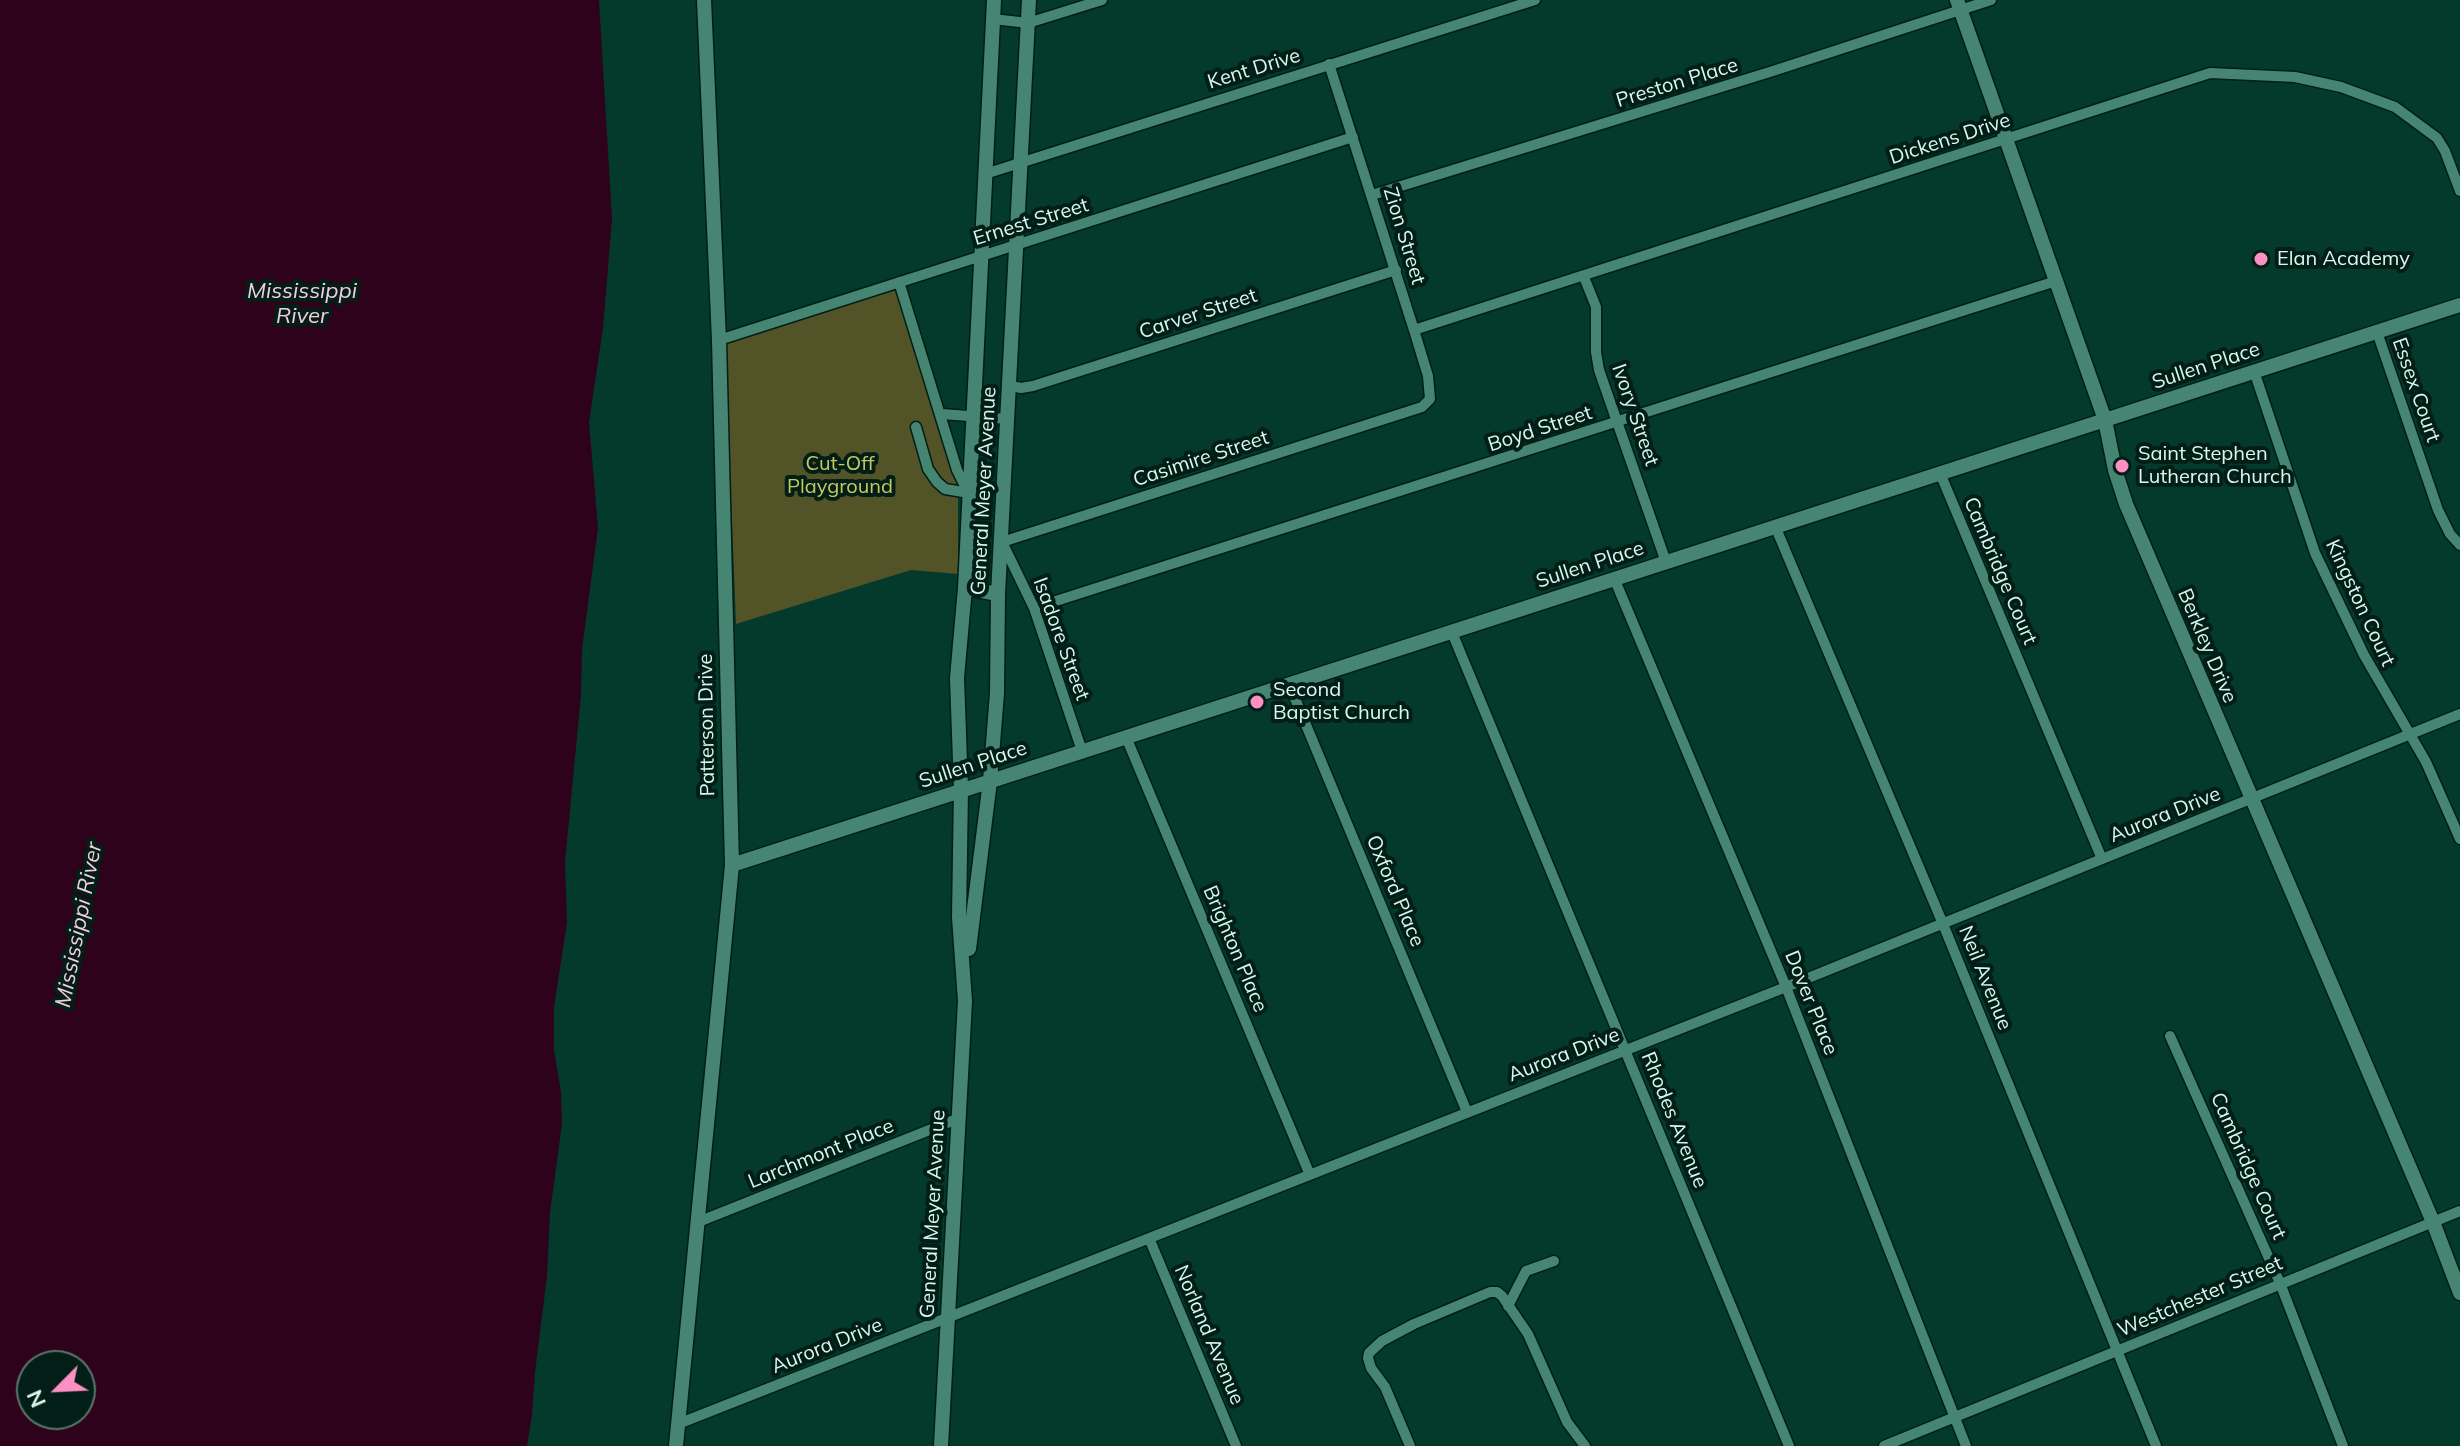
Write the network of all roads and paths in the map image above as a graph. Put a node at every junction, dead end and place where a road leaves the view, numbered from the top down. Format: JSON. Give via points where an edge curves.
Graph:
{"nodes":[{"id":1,"x":704,"y":0,"type":"edge"},
{"id":2,"x":994,"y":0,"type":"edge"},
{"id":3,"x":1029,"y":0,"type":"edge"},
{"id":4,"x":1102,"y":0,"type":"edge"},
{"id":5,"x":1535,"y":0,"type":"edge"},
{"id":6,"x":1991,"y":0,"type":"edge"},
{"id":7,"x":1959,"y":5,"type":"edge"},
{"id":8,"x":993,"y":19,"type":"junction"},
{"id":9,"x":1028,"y":23,"type":"junction"},
{"id":10,"x":1329,"y":64,"type":"junction"},
{"id":11,"x":1353,"y":137,"type":"junction"},
{"id":12,"x":2006,"y":140,"type":"junction"},
{"id":13,"x":1022,"y":161,"type":"junction"},
{"id":14,"x":985,"y":174,"type":"junction"},
{"id":15,"x":2460,"y":191,"type":"edge"},
{"id":16,"x":1372,"y":195,"type":"junction"},
{"id":17,"x":1016,"y":246,"type":"junction"},
{"id":18,"x":982,"y":256,"type":"junction"},
{"id":19,"x":1396,"y":270,"type":"junction"},
{"id":20,"x":1584,"y":277,"type":"junction"},
{"id":21,"x":2056,"y":281,"type":"junction"},
{"id":22,"x":899,"y":282,"type":"junction"},
{"id":23,"x":2460,"y":305,"type":"edge"},
{"id":24,"x":1414,"y":330,"type":"junction"},
{"id":25,"x":2377,"y":332,"type":"junction"},
{"id":26,"x":719,"y":340,"type":"junction"},
{"id":27,"x":2254,"y":371,"type":"junction"},
{"id":28,"x":1011,"y":386,"type":"junction"},
{"id":29,"x":1412,"y":410,"type":"joint"},
{"id":30,"x":942,"y":414,"type":"junction"},
{"id":31,"x":972,"y":415,"type":"junction"},
{"id":32,"x":1008,"y":419,"type":"junction"},
{"id":33,"x":2105,"y":420,"type":"junction"},
{"id":34,"x":1618,"y":423,"type":"junction"},
{"id":35,"x":916,"y":427,"type":"dead end"},
{"id":36,"x":1940,"y":473,"type":"junction"},
{"id":37,"x":969,"y":493,"type":"junction"},
{"id":38,"x":1775,"y":526,"type":"junction"},
{"id":39,"x":1002,"y":542,"type":"junction"},
{"id":40,"x":2460,"y":545,"type":"edge"},
{"id":41,"x":1666,"y":562,"type":"junction"},
{"id":42,"x":1614,"y":578,"type":"junction"},
{"id":43,"x":965,"y":588,"type":"junction"},
{"id":44,"x":998,"y":594,"type":"junction"},
{"id":45,"x":1034,"y":608,"type":"junction"},
{"id":46,"x":1451,"y":630,"type":"junction"},
{"id":47,"x":1289,"y":684,"type":"junction"},
{"id":48,"x":2460,"y":714,"type":"edge"},
{"id":49,"x":2409,"y":734,"type":"junction"},
{"id":50,"x":1126,"y":737,"type":"junction"},
{"id":51,"x":1082,"y":751,"type":"junction"},
{"id":52,"x":990,"y":781,"type":"junction"},
{"id":53,"x":961,"y":789,"type":"junction"},
{"id":54,"x":2252,"y":800,"type":"junction"},
{"id":55,"x":2460,"y":839,"type":"edge"},
{"id":56,"x":2102,"y":859,"type":"junction"},
{"id":57,"x":732,"y":865,"type":"junction"},
{"id":58,"x":1943,"y":924,"type":"junction"},
{"id":59,"x":965,"y":983,"type":"junction"},
{"id":60,"x":1786,"y":987,"type":"junction"},
{"id":61,"x":2170,"y":1036,"type":"dead end"},
{"id":62,"x":1626,"y":1050,"type":"junction"},
{"id":63,"x":1467,"y":1112,"type":"junction"},
{"id":64,"x":957,"y":1119,"type":"junction"},
{"id":65,"x":1310,"y":1175,"type":"junction"},
{"id":66,"x":2460,"y":1211,"type":"edge"},
{"id":67,"x":698,"y":1222,"type":"junction"},
{"id":68,"x":2433,"y":1222,"type":"junction"},
{"id":69,"x":1149,"y":1238,"type":"junction"},
{"id":70,"x":1554,"y":1261,"type":"dead end"},
{"id":71,"x":2280,"y":1283,"type":"junction"},
{"id":72,"x":2460,"y":1293,"type":"edge"},
{"id":73,"x":1508,"y":1306,"type":"junction"},
{"id":74,"x":947,"y":1318,"type":"junction"},
{"id":75,"x":2119,"y":1350,"type":"junction"},
{"id":76,"x":1955,"y":1417,"type":"junction"},
{"id":77,"x":678,"y":1424,"type":"junction"},
{"id":78,"x":676,"y":1446,"type":"edge"},
{"id":79,"x":941,"y":1446,"type":"edge"},
{"id":80,"x":1236,"y":1446,"type":"edge"},
{"id":81,"x":1410,"y":1446,"type":"edge"},
{"id":82,"x":1585,"y":1446,"type":"edge"},
{"id":83,"x":1789,"y":1446,"type":"edge"},
{"id":84,"x":1884,"y":1446,"type":"edge"},
{"id":85,"x":1966,"y":1446,"type":"edge"},
{"id":86,"x":2156,"y":1446,"type":"edge"},
{"id":87,"x":2343,"y":1446,"type":"edge"}],
"edges":[{"from":1,"to":26,"type":"street","name":"Patterson Drive"},
{"from":2,"to":8,"type":"street","name":"General Meyer Avenue"},
{"from":3,"to":9,"type":"street","name":"General Meyer Avenue"},
{"from":4,"to":9,"type":"street"},
{"from":5,"to":10,"type":"street","name":"Kent Drive"},
{"from":6,"to":7,"type":"street","name":"Preston Place"},
{"from":7,"to":12,"type":"street","name":"Berkley Drive"},
{"from":7,"to":16,"type":"street","name":"Preston Place","via":[[1746,80]]},
{"from":8,"to":9,"type":"street"},
{"from":8,"to":14,"type":"street","name":"General Meyer Avenue"},
{"from":9,"to":13,"type":"street","name":"General Meyer Avenue"},
{"from":10,"to":11,"type":"street","name":"Zion Street"},
{"from":10,"to":13,"type":"street","name":"Kent Drive"},
{"from":11,"to":16,"type":"street","name":"Zion Street"},
{"from":11,"to":17,"type":"street","name":"Ernest Street"},
{"from":12,"to":15,"type":"street","name":"Dickens Drive","via":[[2210,73],[2295,77],[2372,98],[2416,121],[2437,138]]},
{"from":12,"to":20,"type":"street","name":"Dickens Drive"},
{"from":12,"to":21,"type":"street","name":"Berkley Drive"},
{"from":13,"to":14,"type":"street","name":"Kent Drive"},
{"from":13,"to":17,"type":"street","name":"General Meyer Avenue"},
{"from":14,"to":18,"type":"street","name":"General Meyer Avenue"},
{"from":16,"to":19,"type":"street","name":"Zion Street"},
{"from":17,"to":18,"type":"street","name":"Ernest Street"},
{"from":17,"to":28,"type":"street","name":"General Meyer Avenue"},
{"from":18,"to":22,"type":"street","name":"Ernest Street"},
{"from":18,"to":31,"type":"street","name":"General Meyer Avenue"},
{"from":19,"to":24,"type":"street","name":"Zion Street"},
{"from":19,"to":28,"type":"street","name":"Carver Street","via":[[1033,386]]},
{"from":20,"to":24,"type":"street","name":"Dickens Drive"},
{"from":20,"to":34,"type":"street","name":"Ivory Street","via":[[1596,307],[1599,370]]},
{"from":21,"to":33,"type":"street","name":"Berkley Drive"},
{"from":21,"to":34,"type":"street","name":"Boyd Street"},
{"from":22,"to":26,"type":"street","name":"Ernest Street"},
{"from":22,"to":30,"type":"street"},
{"from":23,"to":25,"type":"street","name":"Sullen Place"},
{"from":24,"to":29,"type":"street","name":"Zion Street","via":[[1431,393],[1428,402]]},
{"from":25,"to":27,"type":"street","name":"Sullen Place"},
{"from":25,"to":40,"type":"street","name":"Essex Court","via":[[2438,510]]},
{"from":26,"to":57,"type":"street","name":"Patterson Drive"},
{"from":27,"to":33,"type":"street","name":"Sullen Place"},
{"from":27,"to":49,"type":"street","name":"Kingston Court","via":[[2315,553]]},
{"from":28,"to":32,"type":"street","name":"General Meyer Avenue"},
{"from":29,"to":39,"type":"street","name":"Casimire Street"},
{"from":30,"to":31,"type":"street"},
{"from":30,"to":37,"type":"street"},
{"from":31,"to":32,"type":"street"},
{"from":31,"to":37,"type":"street","name":"General Meyer Avenue"},
{"from":32,"to":39,"type":"street","name":"General Meyer Avenue"},
{"from":33,"to":36,"type":"street","name":"Sullen Place"},
{"from":33,"to":54,"type":"street","name":"Berkley Drive","via":[[2126,504]]},
{"from":34,"to":41,"type":"street","name":"Ivory Street"},
{"from":34,"to":45,"type":"street","name":"Boyd Street"},
{"from":35,"to":37,"type":"street","via":[[937,482],[945,489]]},
{"from":36,"to":38,"type":"street","name":"Sullen Place"},
{"from":36,"to":56,"type":"street","name":"Cambridge Court"},
{"from":37,"to":43,"type":"street","name":"General Meyer Avenue"},
{"from":38,"to":41,"type":"street","name":"Sullen Place"},
{"from":38,"to":58,"type":"street","name":"Neil Avenue"},
{"from":39,"to":44,"type":"street","name":"General Meyer Avenue"},
{"from":39,"to":45,"type":"street","name":"Isadore Street"},
{"from":41,"to":42,"type":"street","name":"Sullen Place"},
{"from":42,"to":46,"type":"street","name":"Sullen Place"},
{"from":42,"to":60,"type":"street","name":"Dover Place"},
{"from":43,"to":44,"type":"street"},
{"from":43,"to":53,"type":"street","name":"General Meyer Avenue","via":[[957,678]]},
{"from":44,"to":52,"type":"street","name":"General Meyer Avenue"},
{"from":45,"to":51,"type":"street","name":"Isadore Street"},
{"from":46,"to":47,"type":"street","name":"Sullen Place"},
{"from":46,"to":62,"type":"street","name":"Rhodes Avenue"},
{"from":47,"to":50,"type":"street","name":"Sullen Place"},
{"from":47,"to":63,"type":"street","name":"Oxford Place"},
{"from":48,"to":49,"type":"street","name":"Aurora Drive"},
{"from":49,"to":54,"type":"street","name":"Aurora Drive"},
{"from":49,"to":55,"type":"street","name":"Kingston Court"},
{"from":50,"to":51,"type":"street","name":"Sullen Place"},
{"from":50,"to":65,"type":"street","name":"Brighton Place"},
{"from":51,"to":52,"type":"street","name":"Sullen Place"},
{"from":52,"to":53,"type":"street","name":"Sullen Place"},
{"from":52,"to":59,"type":"street","name":"General Meyer Avenue"},
{"from":53,"to":57,"type":"street","name":"Sullen Place"},
{"from":53,"to":59,"type":"street","name":"General Meyer Avenue","via":[[959,917]]},
{"from":54,"to":56,"type":"street","name":"Aurora Drive"},
{"from":54,"to":68,"type":"street","name":"Berkley Drive"},
{"from":56,"to":58,"type":"street","name":"Aurora Drive"},
{"from":57,"to":67,"type":"street","name":"Patterson Drive"},
{"from":58,"to":60,"type":"street","name":"Aurora Drive"},
{"from":58,"to":75,"type":"street","name":"Neil Avenue"},
{"from":59,"to":64,"type":"street","name":"General Meyer Avenue"},
{"from":60,"to":62,"type":"street","name":"Aurora Drive"},
{"from":60,"to":76,"type":"street","name":"Dover Place"},
{"from":61,"to":71,"type":"street","name":"Cambridge Court"},
{"from":62,"to":63,"type":"street","name":"Aurora Drive"},
{"from":62,"to":83,"type":"street","name":"Rhodes Avenue"},
{"from":63,"to":65,"type":"street","name":"Aurora Drive"},
{"from":64,"to":67,"type":"street","name":"Larchmont Place"},
{"from":64,"to":74,"type":"street","name":"General Meyer Avenue"},
{"from":65,"to":69,"type":"street","name":"Aurora Drive"},
{"from":66,"to":68,"type":"street","name":"Westchester Street"},
{"from":67,"to":77,"type":"street","name":"Patterson Drive"},
{"from":68,"to":71,"type":"street","name":"Westchester Street"},
{"from":68,"to":72,"type":"street","name":"Berkley Drive"},
{"from":69,"to":74,"type":"street","name":"Aurora Drive"},
{"from":69,"to":80,"type":"street","name":"Norland Avenue"},
{"from":70,"to":73,"type":"street","via":[[1526,1271]]},
{"from":71,"to":75,"type":"street","name":"Westchester Street"},
{"from":71,"to":87,"type":"street","name":"Cambridge Court"},
{"from":73,"to":81,"type":"street","via":[[1497,1292],[1490,1292],[1373,1348],[1371,1368],[1385,1387]]},
{"from":73,"to":82,"type":"street","via":[[1528,1334],[1567,1422]]},
{"from":74,"to":77,"type":"street","name":"Aurora Drive"},
{"from":74,"to":79,"type":"street","name":"General Meyer Avenue"},
{"from":75,"to":76,"type":"street","name":"Westchester Street"},
{"from":75,"to":86,"type":"street","name":"Neil Avenue"},
{"from":76,"to":84,"type":"street","name":"Westchester Street"},
{"from":76,"to":85,"type":"street","name":"Dover Place"},
{"from":77,"to":78,"type":"street","name":"Patterson Drive"}]}
